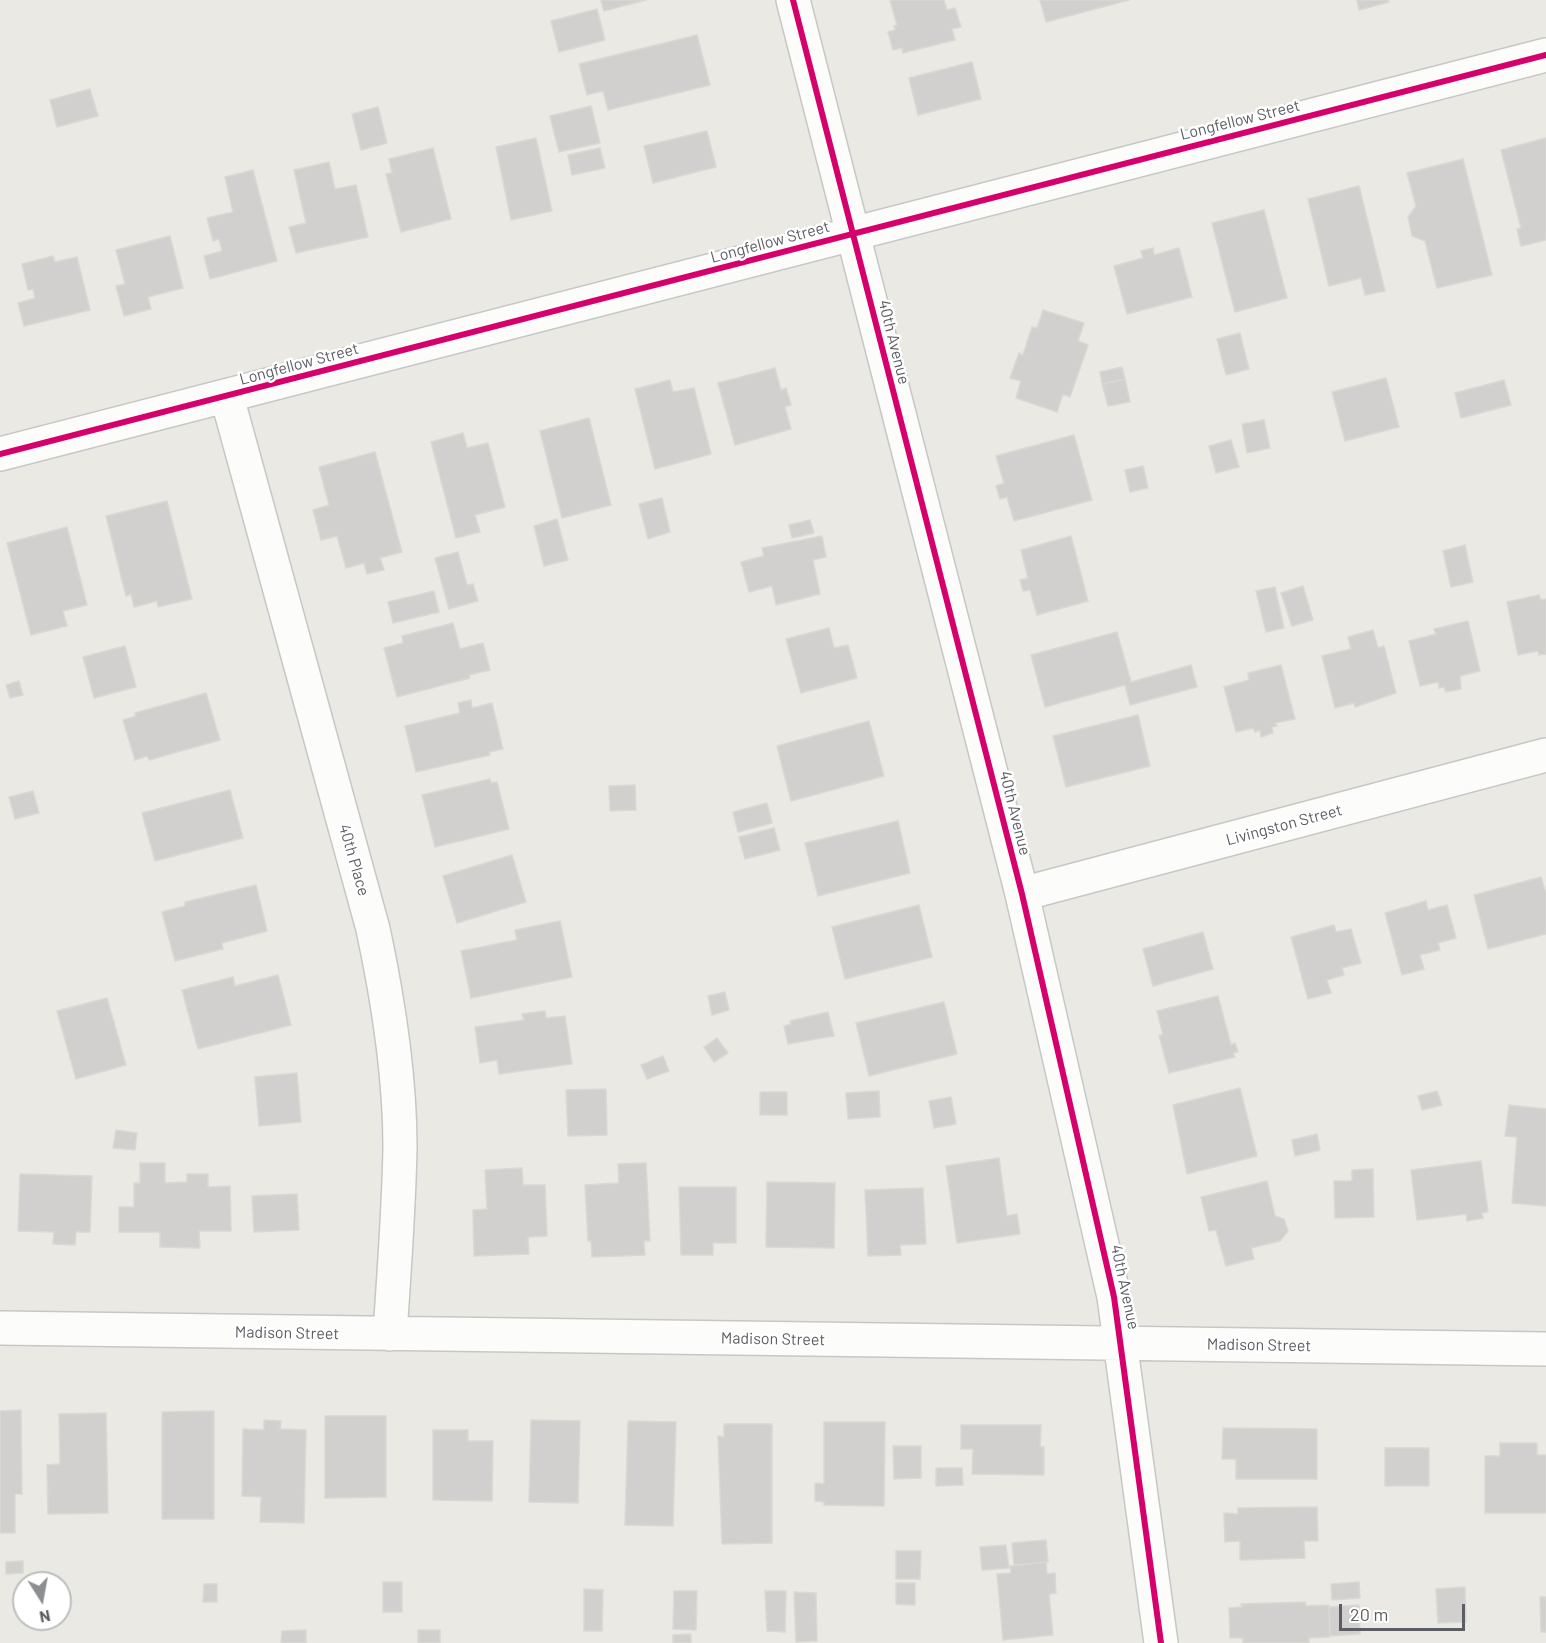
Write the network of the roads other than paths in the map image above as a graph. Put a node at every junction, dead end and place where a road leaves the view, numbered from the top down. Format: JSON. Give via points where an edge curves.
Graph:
{"nodes":[{"id":1,"x":793,"y":0,"type":"edge"},
{"id":2,"x":1546,"y":55,"type":"edge"},
{"id":3,"x":853,"y":234,"type":"junction"},
{"id":4,"x":226,"y":397,"type":"junction"},
{"id":5,"x":0,"y":454,"type":"edge"},
{"id":6,"x":1546,"y":755,"type":"edge"},
{"id":7,"x":1022,"y":894,"type":"junction"},
{"id":8,"x":0,"y":1328,"type":"edge"},
{"id":9,"x":390,"y":1334,"type":"junction"},
{"id":10,"x":1122,"y":1343,"type":"junction"},
{"id":11,"x":1546,"y":1349,"type":"edge"},
{"id":12,"x":1161,"y":1643,"type":"edge"}],
"edges":[{"from":1,"to":3,"type":"street","name":"40th Avenue"},
{"from":2,"to":3,"type":"street","name":"Longfellow Street"},
{"from":3,"to":4,"type":"street","name":"Longfellow Street"},
{"from":3,"to":7,"type":"street","name":"40th Avenue"},
{"from":4,"to":5,"type":"street","name":"Longfellow Street"},
{"from":4,"to":9,"type":"street","name":"40th Place","via":[[382,972],[390,1019],[400,1144]]},
{"from":6,"to":7,"type":"street","name":"Livingston Street"},
{"from":7,"to":10,"type":"street","name":"40th Avenue"},
{"from":8,"to":9,"type":"street","name":"Madison Street"},
{"from":9,"to":10,"type":"street","name":"Madison Street"},
{"from":10,"to":11,"type":"street","name":"Madison Street"},
{"from":10,"to":12,"type":"street","name":"40th Avenue"}]}
